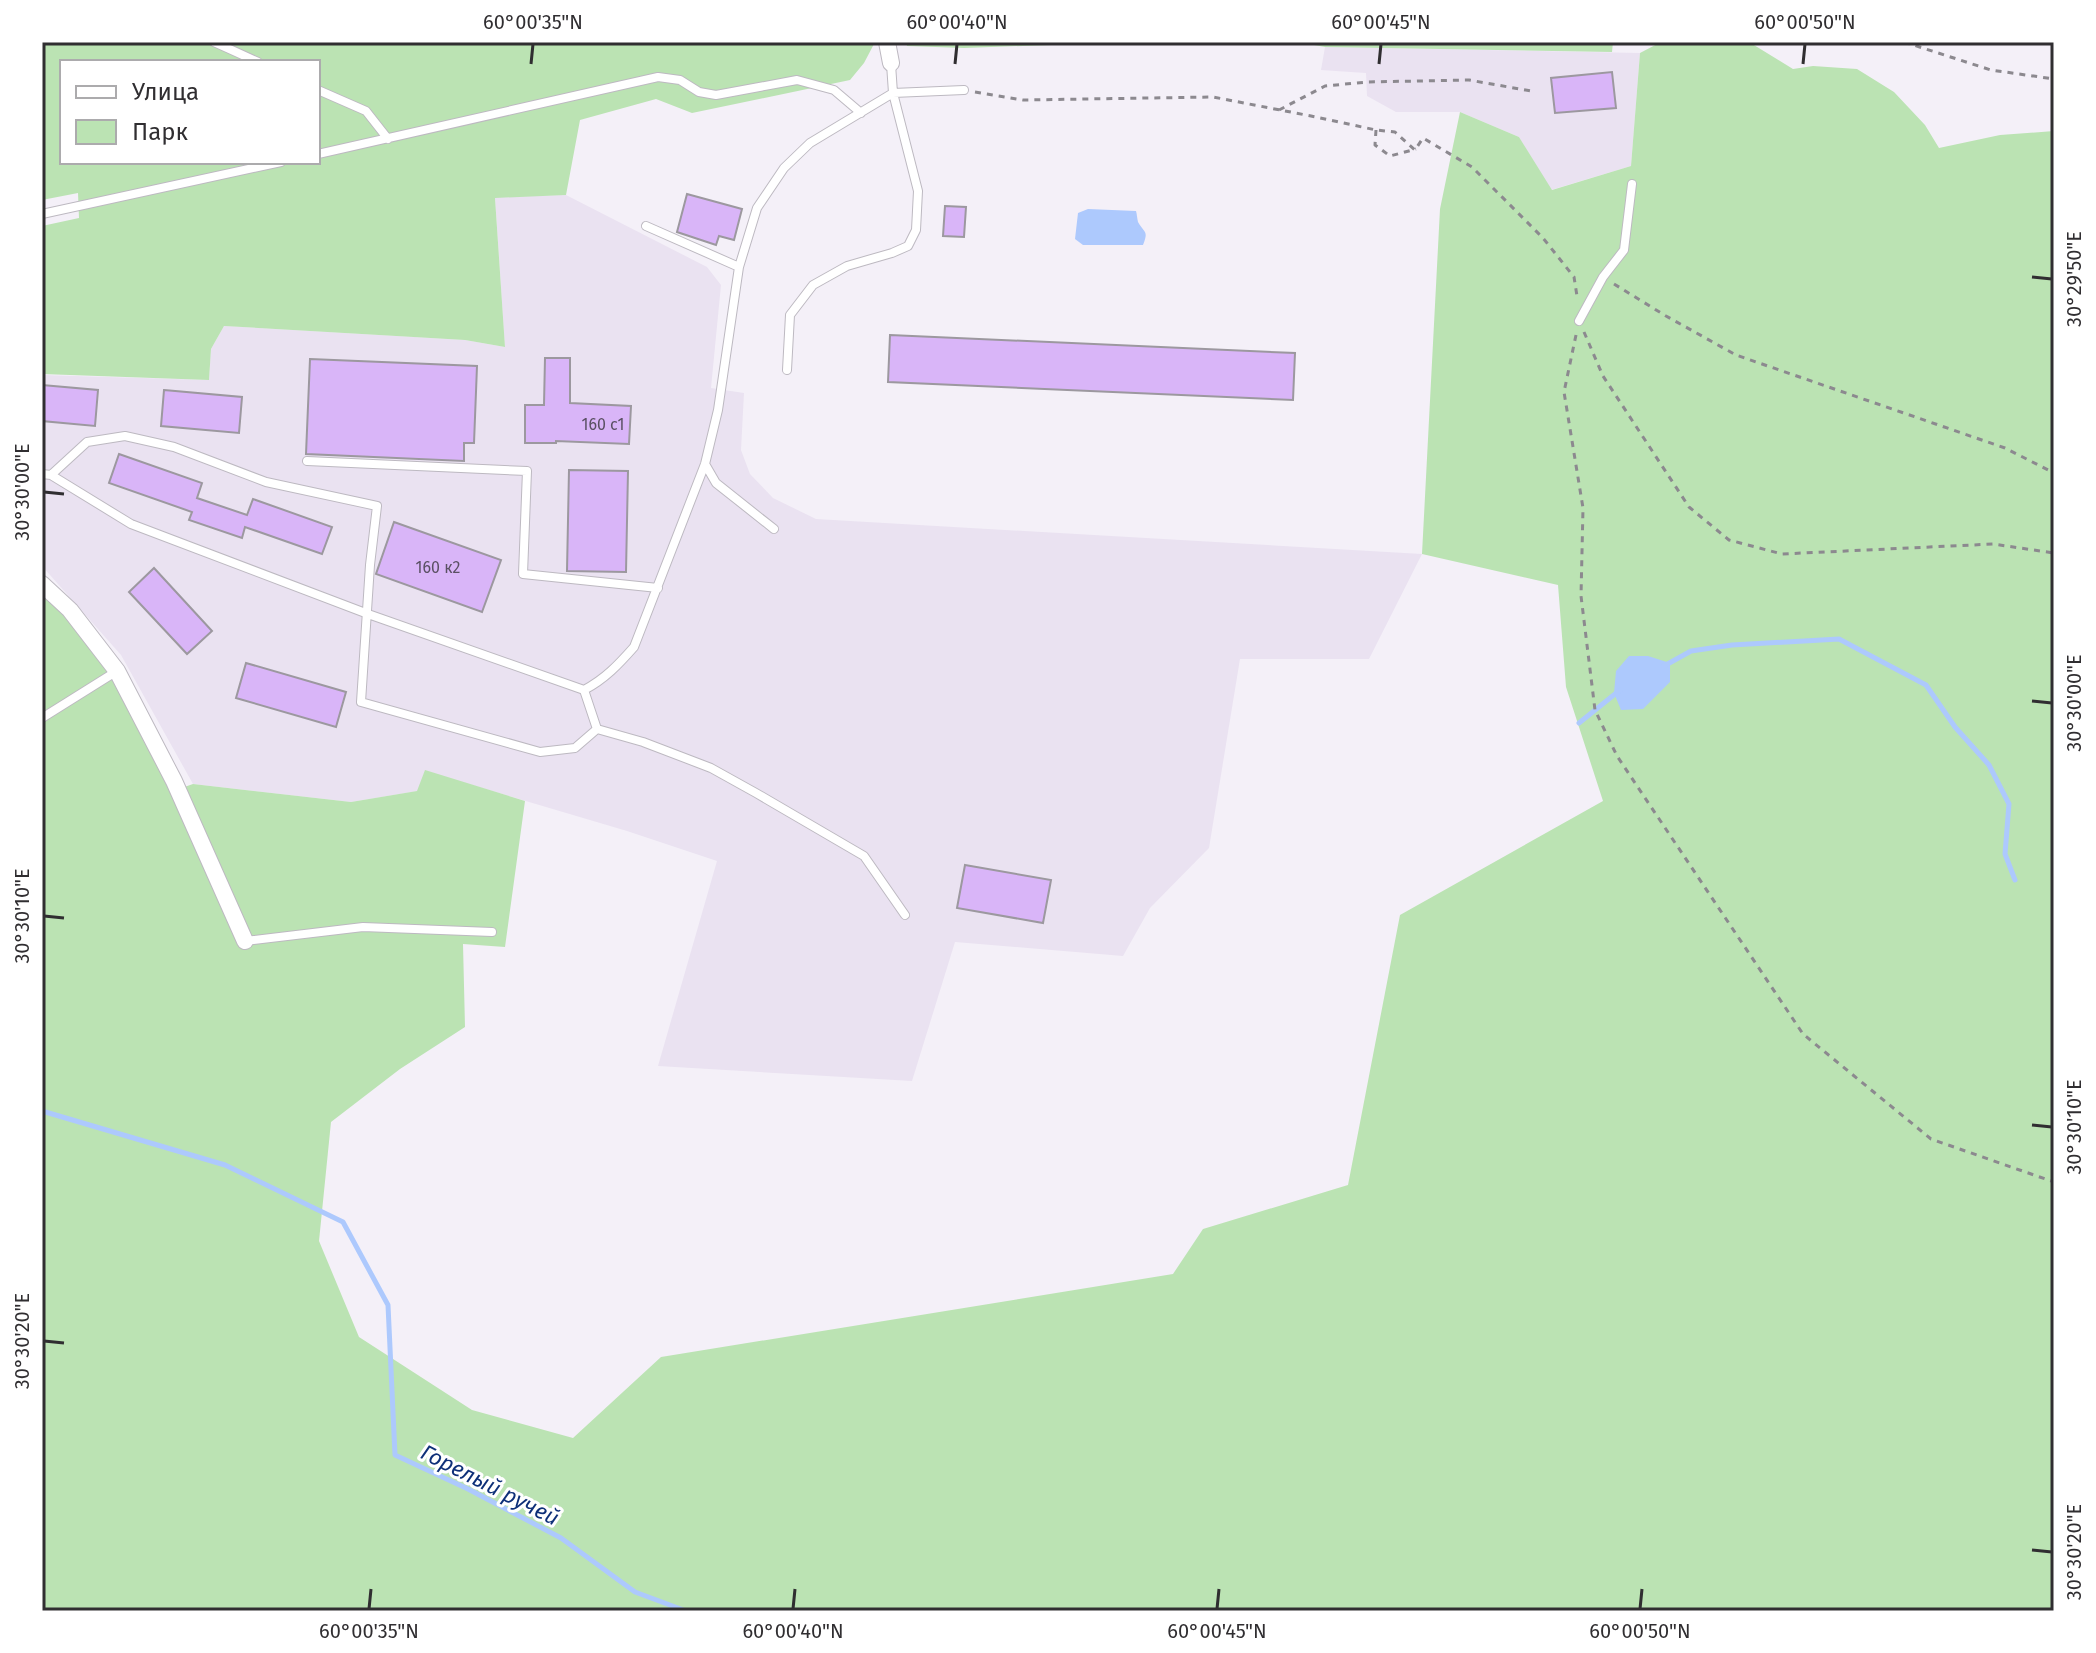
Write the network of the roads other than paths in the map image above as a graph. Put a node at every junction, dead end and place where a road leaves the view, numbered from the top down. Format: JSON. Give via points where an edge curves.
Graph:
{"nodes":[{"id":1,"x":214,"y":42,"type":"edge"},
{"id":2,"x":887,"y":42,"type":"edge"},
{"id":3,"x":254,"y":60,"type":"edge"},
{"id":4,"x":891,"y":63,"type":"joint"},
{"id":5,"x":964,"y":90,"type":"road end"},
{"id":6,"x":320,"y":91,"type":"edge"},
{"id":7,"x":893,"y":93,"type":"junction"},
{"id":8,"x":861,"y":113,"type":"junction"},
{"id":9,"x":388,"y":139,"type":"junction"},
{"id":10,"x":320,"y":154,"type":"edge"},
{"id":11,"x":272,"y":164,"type":"edge"},
{"id":12,"x":1632,"y":184,"type":"dead end"},
{"id":13,"x":42,"y":214,"type":"edge"},
{"id":14,"x":646,"y":226,"type":"dead end"},
{"id":15,"x":739,"y":267,"type":"junction"},
{"id":16,"x":1579,"y":321,"type":"road end"},
{"id":17,"x":787,"y":370,"type":"dead end"},
{"id":18,"x":307,"y":461,"type":"dead end"},
{"id":19,"x":705,"y":464,"type":"junction"},
{"id":20,"x":46,"y":474,"type":"edge"},
{"id":21,"x":774,"y":529,"type":"dead end"},
{"id":22,"x":42,"y":584,"type":"edge"},
{"id":23,"x":658,"y":588,"type":"junction"},
{"id":24,"x":368,"y":614,"type":"junction"},
{"id":25,"x":117,"y":671,"type":"junction"},
{"id":26,"x":584,"y":690,"type":"junction"},
{"id":27,"x":42,"y":718,"type":"edge"},
{"id":28,"x":597,"y":729,"type":"junction"},
{"id":29,"x":905,"y":915,"type":"dead end"},
{"id":30,"x":492,"y":932,"type":"dead end"},
{"id":31,"x":245,"y":941,"type":"joint"}],
"edges":[{"from":1,"to":3,"type":"lane"},
{"from":2,"to":4,"type":"street"},
{"from":4,"to":7,"type":"lane"},
{"from":5,"to":7,"type":"lane"},
{"from":6,"to":9,"type":"lane","via":[[366,111]]},
{"from":7,"to":8,"type":"lane"},
{"from":7,"to":17,"type":"lane","via":[[918,191],[916,230],[908,246],[847,266],[813,285],[790,315]]},
{"from":8,"to":9,"type":"lane","via":[[834,90],[797,80],[716,95],[658,77]]},
{"from":8,"to":15,"type":"lane","via":[[810,143],[784,168],[757,208]]},
{"from":9,"to":10,"type":"lane"},
{"from":11,"to":13,"type":"lane"},
{"from":12,"to":16,"type":"lane","via":[[1624,250]]},
{"from":14,"to":15,"type":"lane"},
{"from":15,"to":19,"type":"lane"},
{"from":18,"to":23,"type":"lane","via":[[527,471],[523,574]]},
{"from":19,"to":21,"type":"lane","via":[[716,483]]},
{"from":19,"to":23,"type":"lane"},
{"from":20,"to":24,"type":"lane","via":[[131,524]]},
{"from":20,"to":24,"type":"lane","via":[[87,442],[125,436],[174,447],[266,482],[377,506]]},
{"from":22,"to":25,"type":"street","via":[[70,610]]},
{"from":23,"to":26,"type":"lane","via":[[634,647]]},
{"from":24,"to":26,"type":"lane"},
{"from":24,"to":28,"type":"lane","via":[[361,702],[540,752],[575,748]]},
{"from":25,"to":27,"type":"lane"},
{"from":25,"to":31,"type":"street","via":[[174,781]]},
{"from":26,"to":28,"type":"lane"},
{"from":28,"to":29,"type":"lane","via":[[711,768],[864,856]]},
{"from":30,"to":31,"type":"lane","via":[[363,927]]}]}
